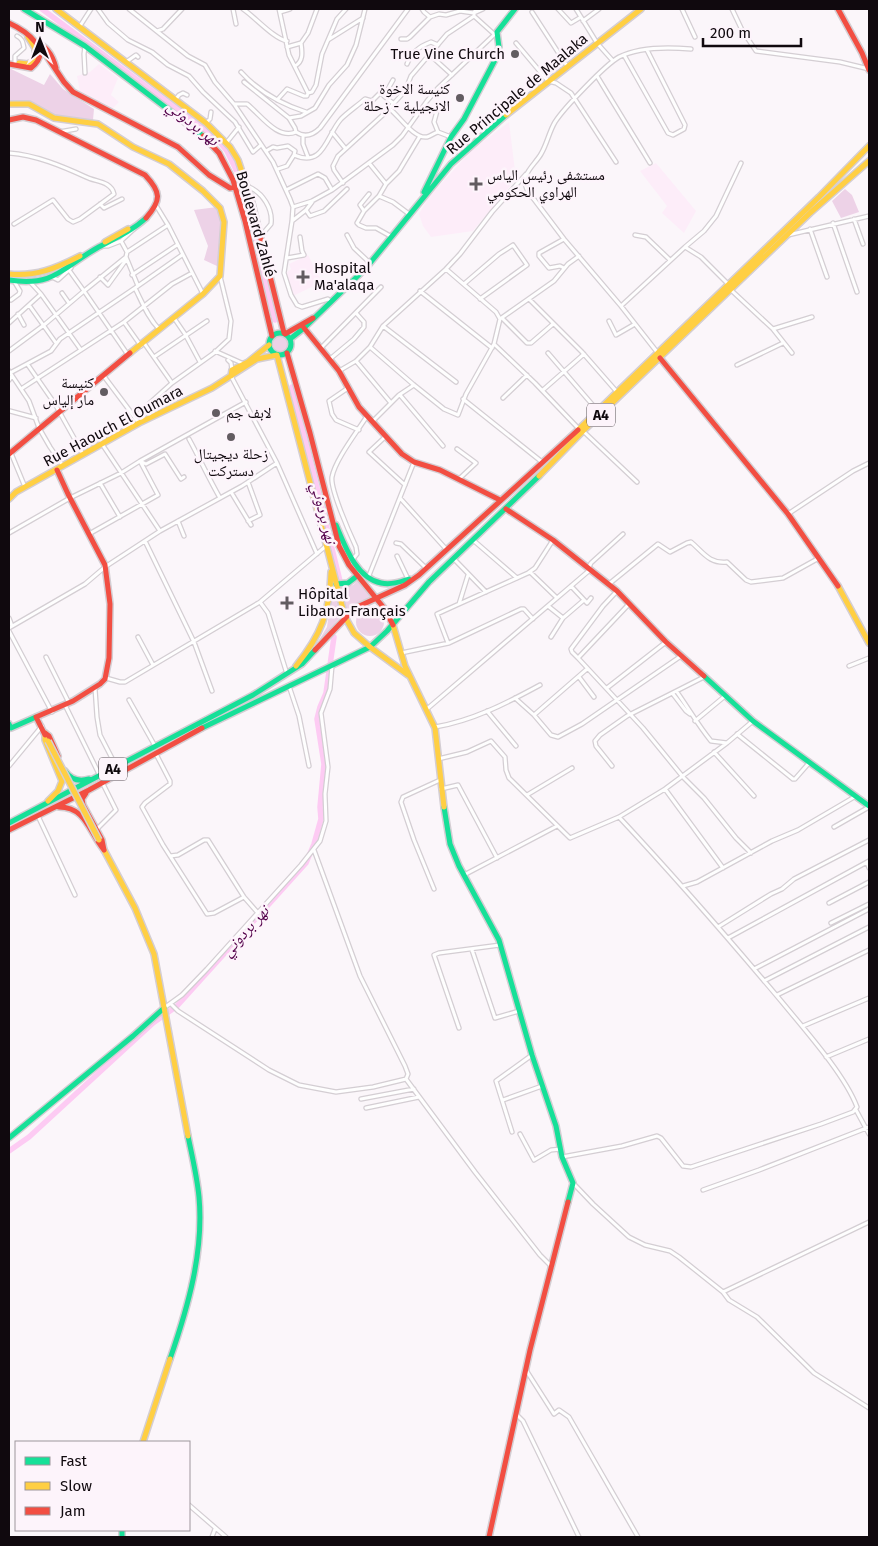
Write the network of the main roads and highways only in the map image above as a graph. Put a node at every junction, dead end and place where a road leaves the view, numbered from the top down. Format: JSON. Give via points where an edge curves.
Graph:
{"nodes":[{"id":1,"x":24,"y":9,"type":"edge"},
{"id":2,"x":56,"y":9,"type":"edge"},
{"id":3,"x":515,"y":9,"type":"edge"},
{"id":4,"x":640,"y":9,"type":"edge"},
{"id":5,"x":838,"y":9,"type":"edge"},
{"id":6,"x":9,"y":23,"type":"edge"},
{"id":7,"x":36,"y":45,"type":"junction"},
{"id":8,"x":43,"y":56,"type":"junction"},
{"id":9,"x":11,"y":63,"type":"edge"},
{"id":10,"x":56,"y":69,"type":"junction"},
{"id":11,"x":869,"y":70,"type":"edge"},
{"id":12,"x":136,"y":77,"type":"junction"},
{"id":13,"x":9,"y":104,"type":"edge"},
{"id":14,"x":9,"y":120,"type":"edge"},
{"id":15,"x":204,"y":122,"type":"junction"},
{"id":16,"x":196,"y":130,"type":"junction"},
{"id":17,"x":869,"y":146,"type":"edge"},
{"id":18,"x":869,"y":161,"type":"edge"},
{"id":19,"x":235,"y":187,"type":"junction"},
{"id":20,"x":421,"y":199,"type":"junction"},
{"id":21,"x":102,"y":245,"type":"junction"},
{"id":22,"x":11,"y":278,"type":"edge"},
{"id":23,"x":317,"y":317,"type":"junction"},
{"id":24,"x":283,"y":327,"type":"junction"},
{"id":25,"x":304,"y":328,"type":"junction"},
{"id":26,"x":272,"y":333,"type":"junction"},
{"id":27,"x":284,"y":333,"type":"junction"},
{"id":28,"x":290,"y":339,"type":"junction"},
{"id":29,"x":269,"y":345,"type":"junction"},
{"id":30,"x":263,"y":350,"type":"junction"},
{"id":31,"x":287,"y":353,"type":"junction"},
{"id":32,"x":277,"y":355,"type":"junction"},
{"id":33,"x":262,"y":357,"type":"junction"},
{"id":34,"x":660,"y":358,"type":"junction"},
{"id":35,"x":290,"y":363,"type":"junction"},
{"id":36,"x":281,"y":365,"type":"junction"},
{"id":37,"x":231,"y":376,"type":"junction"},
{"id":38,"x":581,"y":430,"type":"junction"},
{"id":39,"x":10,"y":453,"type":"edge"},
{"id":40,"x":57,"y":470,"type":"junction"},
{"id":41,"x":507,"y":493,"type":"junction"},
{"id":42,"x":9,"y":499,"type":"edge"},
{"id":43,"x":500,"y":500,"type":"junction"},
{"id":44,"x":515,"y":500,"type":"junction"},
{"id":45,"x":492,"y":508,"type":"junction"},
{"id":46,"x":506,"y":509,"type":"junction"},
{"id":47,"x":330,"y":513,"type":"junction"},
{"id":48,"x":499,"y":516,"type":"junction"},
{"id":49,"x":330,"y":560,"type":"junction"},
{"id":50,"x":425,"y":569,"type":"junction"},
{"id":51,"x":357,"y":576,"type":"junction"},
{"id":52,"x":336,"y":584,"type":"junction"},
{"id":53,"x":376,"y":598,"type":"junction"},
{"id":54,"x":345,"y":617,"type":"junction"},
{"id":55,"x":393,"y":624,"type":"junction"},
{"id":56,"x":869,"y":643,"type":"edge"},
{"id":57,"x":370,"y":647,"type":"junction"},
{"id":58,"x":288,"y":674,"type":"junction"},
{"id":59,"x":409,"y":676,"type":"junction"},
{"id":60,"x":36,"y":717,"type":"junction"},
{"id":61,"x":9,"y":727,"type":"edge"},
{"id":62,"x":44,"y":733,"type":"junction"},
{"id":63,"x":100,"y":776,"type":"junction"},
{"id":64,"x":89,"y":790,"type":"junction"},
{"id":65,"x":42,"y":806,"type":"junction"},
{"id":66,"x":869,"y":806,"type":"edge"},
{"id":67,"x":55,"y":807,"type":"junction"},
{"id":68,"x":9,"y":823,"type":"edge"},
{"id":69,"x":9,"y":830,"type":"edge"},
{"id":70,"x":104,"y":850,"type":"junction"},
{"id":71,"x":165,"y":1009,"type":"junction"},
{"id":72,"x":10,"y":1135,"type":"edge"},
{"id":73,"x":143,"y":1441,"type":"edge"},
{"id":74,"x":489,"y":1537,"type":"edge"}],
"edges":[{"from":1,"to":12,"type":"main road","name":"Boulevard Zahlé"},
{"from":2,"to":12,"type":"main road","name":"Boulevard Zahlé","via":[[126,62]]},
{"from":3,"to":20,"type":"main road","via":[[495,33],[499,46],[496,58],[451,137]]},
{"from":4,"to":20,"type":"main road","name":"Rue Principale de Maalaka","via":[[488,131],[451,164]]},
{"from":5,"to":11,"type":"main road"},
{"from":6,"to":7,"type":"main road","via":[[22,29]]},
{"from":7,"to":8,"type":"main road"},
{"from":7,"to":9,"type":"main road","via":[[36,57],[32,63]]},
{"from":7,"to":10,"type":"main road","via":[[50,54]]},
{"from":8,"to":9,"type":"main road","via":[[31,68]]},
{"from":8,"to":10,"type":"main road"},
{"from":10,"to":19,"type":"main road","via":[[73,92],[161,137],[178,147],[209,175],[230,188]]},
{"from":12,"to":15,"type":"main road","name":"Boulevard Zahlé","via":[[176,100]]},
{"from":12,"to":16,"type":"main road","name":"Boulevard Zahlé"},
{"from":13,"to":39,"type":"main road","via":[[29,104],[54,118],[98,124],[132,147],[173,167],[220,208],[224,222],[220,276],[203,294]]},
{"from":14,"to":21,"type":"main road","via":[[23,117],[36,120],[154,182],[158,192],[157,207],[119,237]]},
{"from":15,"to":16,"type":"main road"},
{"from":15,"to":24,"type":"main road","name":"Boulevard Zahlé","via":[[227,142],[238,160],[248,186]]},
{"from":16,"to":19,"type":"main road","name":"Boulevard Zahlé","via":[[219,153]]},
{"from":17,"to":38,"type":"main road","number":"A4","via":[[597,410]]},
{"from":18,"to":34,"type":"main road","number":"A4"},
{"from":19,"to":26,"type":"main road","name":"Boulevard Zahlé"},
{"from":20,"to":23,"type":"main road","name":"Rue Principale de Maalaka","via":[[359,277]]},
{"from":21,"to":22,"type":"main road","via":[[50,271]]},
{"from":21,"to":22,"type":"main road","via":[[52,278],[30,281]]},
{"from":23,"to":25,"type":"main road","name":"Rue Principale de Maalaka"},
{"from":23,"to":27,"type":"main road","name":"Rue Principale de Maalaka"},
{"from":24,"to":26,"type":"main road"},
{"from":24,"to":27,"type":"main road","name":"Boulevard Zahlé"},
{"from":25,"to":28,"type":"main road","name":"Rue Principale de Maalaka"},
{"from":25,"to":43,"type":"main road","via":[[338,371],[359,407],[402,454]]},
{"from":26,"to":27,"type":"main road"},
{"from":26,"to":29,"type":"main road"},
{"from":27,"to":28,"type":"main road"},
{"from":28,"to":31,"type":"main road","via":[[291,347]]},
{"from":29,"to":30,"type":"main road"},
{"from":29,"to":32,"type":"main road"},
{"from":30,"to":33,"type":"main road","via":[[266,353]]},
{"from":30,"to":37,"type":"main road","via":[[245,364],[233,365]]},
{"from":31,"to":32,"type":"main road"},
{"from":31,"to":35,"type":"main road"},
{"from":32,"to":33,"type":"main road","name":"Rue Haouch El Oumara"},
{"from":32,"to":36,"type":"main road"},
{"from":33,"to":37,"type":"main road","name":"Rue Haouch El Oumara"},
{"from":34,"to":38,"type":"main road","number":"A4"},
{"from":34,"to":56,"type":"main road","via":[[788,514],[839,587]]},
{"from":35,"to":36,"type":"main road"},
{"from":35,"to":47,"type":"main road"},
{"from":36,"to":49,"type":"main road"},
{"from":37,"to":40,"type":"main road","name":"Rue Haouch El Oumara","via":[[212,388],[137,420]]},
{"from":38,"to":41,"type":"main road","number":"A4"},
{"from":38,"to":44,"type":"main road","number":"A4"},
{"from":40,"to":42,"type":"main road","name":"Rue Haouch El Oumara"},
{"from":40,"to":60,"type":"main road","via":[[105,567],[110,604],[109,657],[106,678],[95,688],[52,712]]},
{"from":41,"to":43,"type":"main road","number":"A4"},
{"from":41,"to":44,"type":"main road"},
{"from":43,"to":45,"type":"main road","number":"A4"},
{"from":44,"to":46,"type":"main road","number":"A4"},
{"from":45,"to":48,"type":"main road"},
{"from":45,"to":50,"type":"main road","number":"A4"},
{"from":46,"to":48,"type":"main road","number":"A4"},
{"from":46,"to":66,"type":"main road","via":[[553,540],[609,584],[666,642],[753,721]]},
{"from":47,"to":50,"type":"main road","via":[[353,559],[368,578],[384,585],[408,580]]},
{"from":47,"to":51,"type":"main road","via":[[342,553]]},
{"from":48,"to":55,"type":"main road","number":"A4","via":[[418,594]]},
{"from":49,"to":52,"type":"main road"},
{"from":49,"to":58,"type":"main road","via":[[326,620],[317,638]]},
{"from":50,"to":53,"type":"main road","number":"A4","via":[[405,585]]},
{"from":51,"to":52,"type":"main road","via":[[350,583]]},
{"from":51,"to":53,"type":"main road"},
{"from":52,"to":54,"type":"main road"},
{"from":53,"to":54,"type":"main road","number":"A4"},
{"from":53,"to":55,"type":"main road"},
{"from":54,"to":57,"type":"main road","via":[[354,633]]},
{"from":54,"to":58,"type":"main road","number":"A4","via":[[312,655]]},
{"from":55,"to":57,"type":"main road","number":"A4"},
{"from":55,"to":59,"type":"main road"},
{"from":57,"to":59,"type":"main road"},
{"from":57,"to":64,"type":"main road","number":"A4","via":[[225,716]]},
{"from":58,"to":63,"type":"main road","number":"A4"},
{"from":59,"to":74,"type":"main road","via":[[435,727],[447,837],[500,945],[556,1126],[562,1157],[573,1183],[530,1350]]},
{"from":60,"to":61,"type":"main road"},
{"from":60,"to":62,"type":"main road"},
{"from":62,"to":63,"type":"main road","via":[[49,736],[70,778],[83,781]]},
{"from":62,"to":65,"type":"main road","via":[[62,780],[58,791]]},
{"from":62,"to":70,"type":"main road","bridge":true},
{"from":63,"to":65,"type":"main road","number":"A4"},
{"from":64,"to":67,"type":"main road","number":"A4"},
{"from":64,"to":70,"type":"main road","via":[[82,802]]},
{"from":65,"to":68,"type":"main road","number":"A4"},
{"from":67,"to":69,"type":"main road","number":"A4"},
{"from":67,"to":70,"type":"main road","via":[[76,809]]},
{"from":70,"to":71,"type":"main road","via":[[151,942]]},
{"from":71,"to":72,"type":"main road"},
{"from":71,"to":73,"type":"main road","via":[[197,1181],[200,1231],[186,1309]]}]}
